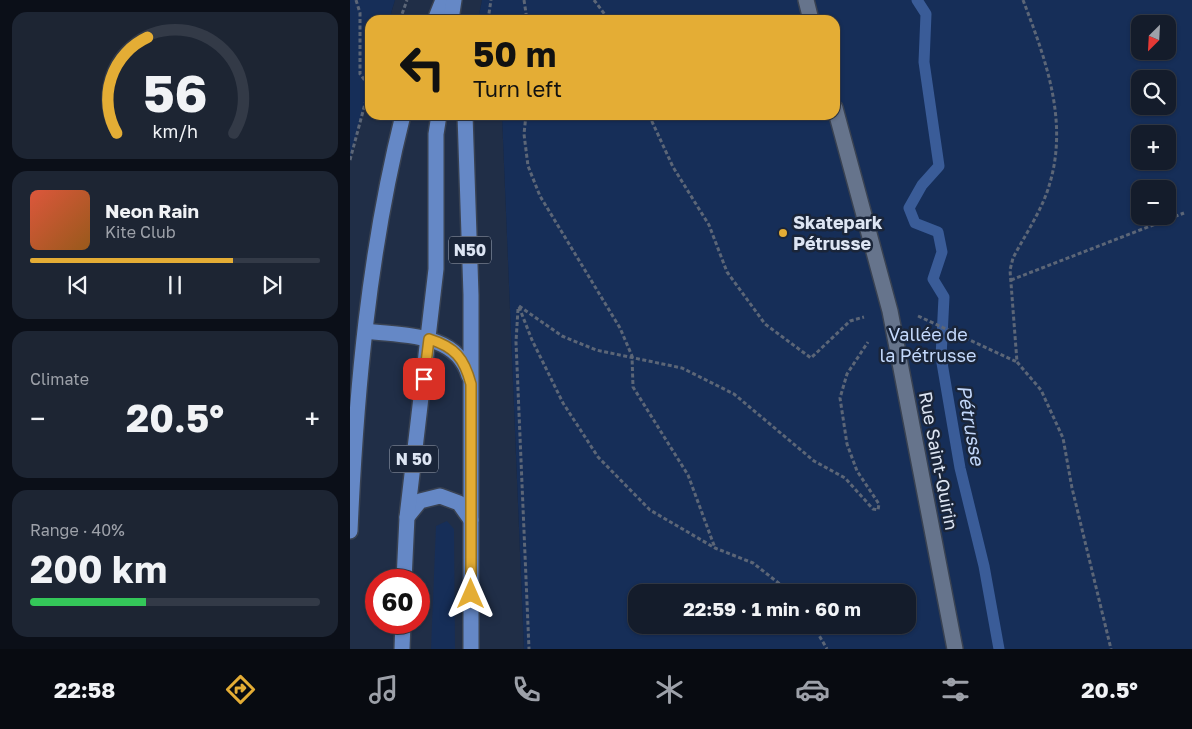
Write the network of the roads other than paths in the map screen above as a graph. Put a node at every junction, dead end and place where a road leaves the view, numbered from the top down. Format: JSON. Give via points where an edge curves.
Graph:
{"nodes":[{"id":1,"x":443,"y":0,"type":"edge"},
{"id":2,"x":454,"y":0,"type":"edge"},
{"id":3,"x":461,"y":0,"type":"edge"},
{"id":4,"x":806,"y":0,"type":"edge"},
{"id":5,"x":437,"y":15,"type":"edge"},
{"id":6,"x":452,"y":15,"type":"edge"},
{"id":7,"x":461,"y":15,"type":"edge"},
{"id":8,"x":810,"y":15,"type":"edge"},
{"id":9,"x":402,"y":120,"type":"edge"},
{"id":10,"x":438,"y":120,"type":"edge"},
{"id":11,"x":465,"y":120,"type":"edge"},
{"id":12,"x":838,"y":120,"type":"edge"},
{"id":13,"x":366,"y":332,"type":"junction"},
{"id":14,"x":429,"y":339,"type":"junction"},
{"id":15,"x":471,"y":384,"type":"junction"},
{"id":16,"x":407,"y":518,"type":"junction"},
{"id":17,"x":471,"y":520,"type":"junction"},
{"id":18,"x":350,"y":531,"type":"edge"},
{"id":19,"x":405,"y":569,"type":"edge"},
{"id":20,"x":403,"y":634,"type":"edge"},
{"id":21,"x":402,"y":649,"type":"edge"},
{"id":22,"x":471,"y":649,"type":"edge"},
{"id":23,"x":955,"y":649,"type":"edge"}],
"edges":[{"from":1,"to":5,"type":"main road"},
{"from":2,"to":6,"type":"main road"},
{"from":3,"to":7,"type":"main road"},
{"from":4,"to":8,"type":"lane"},
{"from":9,"to":13,"type":"main road","via":[[390,170]]},
{"from":10,"to":14,"type":"main road","number":"N 50","via":[[436,269]]},
{"from":11,"to":15,"type":"main road","number":"N50"},
{"from":12,"to":23,"type":"lane","name":"Rue Saint-Quirin","via":[[890,311]]},
{"from":13,"to":14,"type":"main road"},
{"from":13,"to":18,"type":"main road","via":[[356,423]]},
{"from":14,"to":15,"type":"main road","via":[[445,344],[458,355]]},
{"from":14,"to":16,"type":"main road","number":"N 50"},
{"from":15,"to":17,"type":"main road"},
{"from":16,"to":17,"type":"main road","number":"N 50","via":[[420,501],[440,496],[459,503]]},
{"from":16,"to":19,"type":"main road","number":"N 50"},
{"from":17,"to":22,"type":"main road"},
{"from":20,"to":21,"type":"main road"}]}
